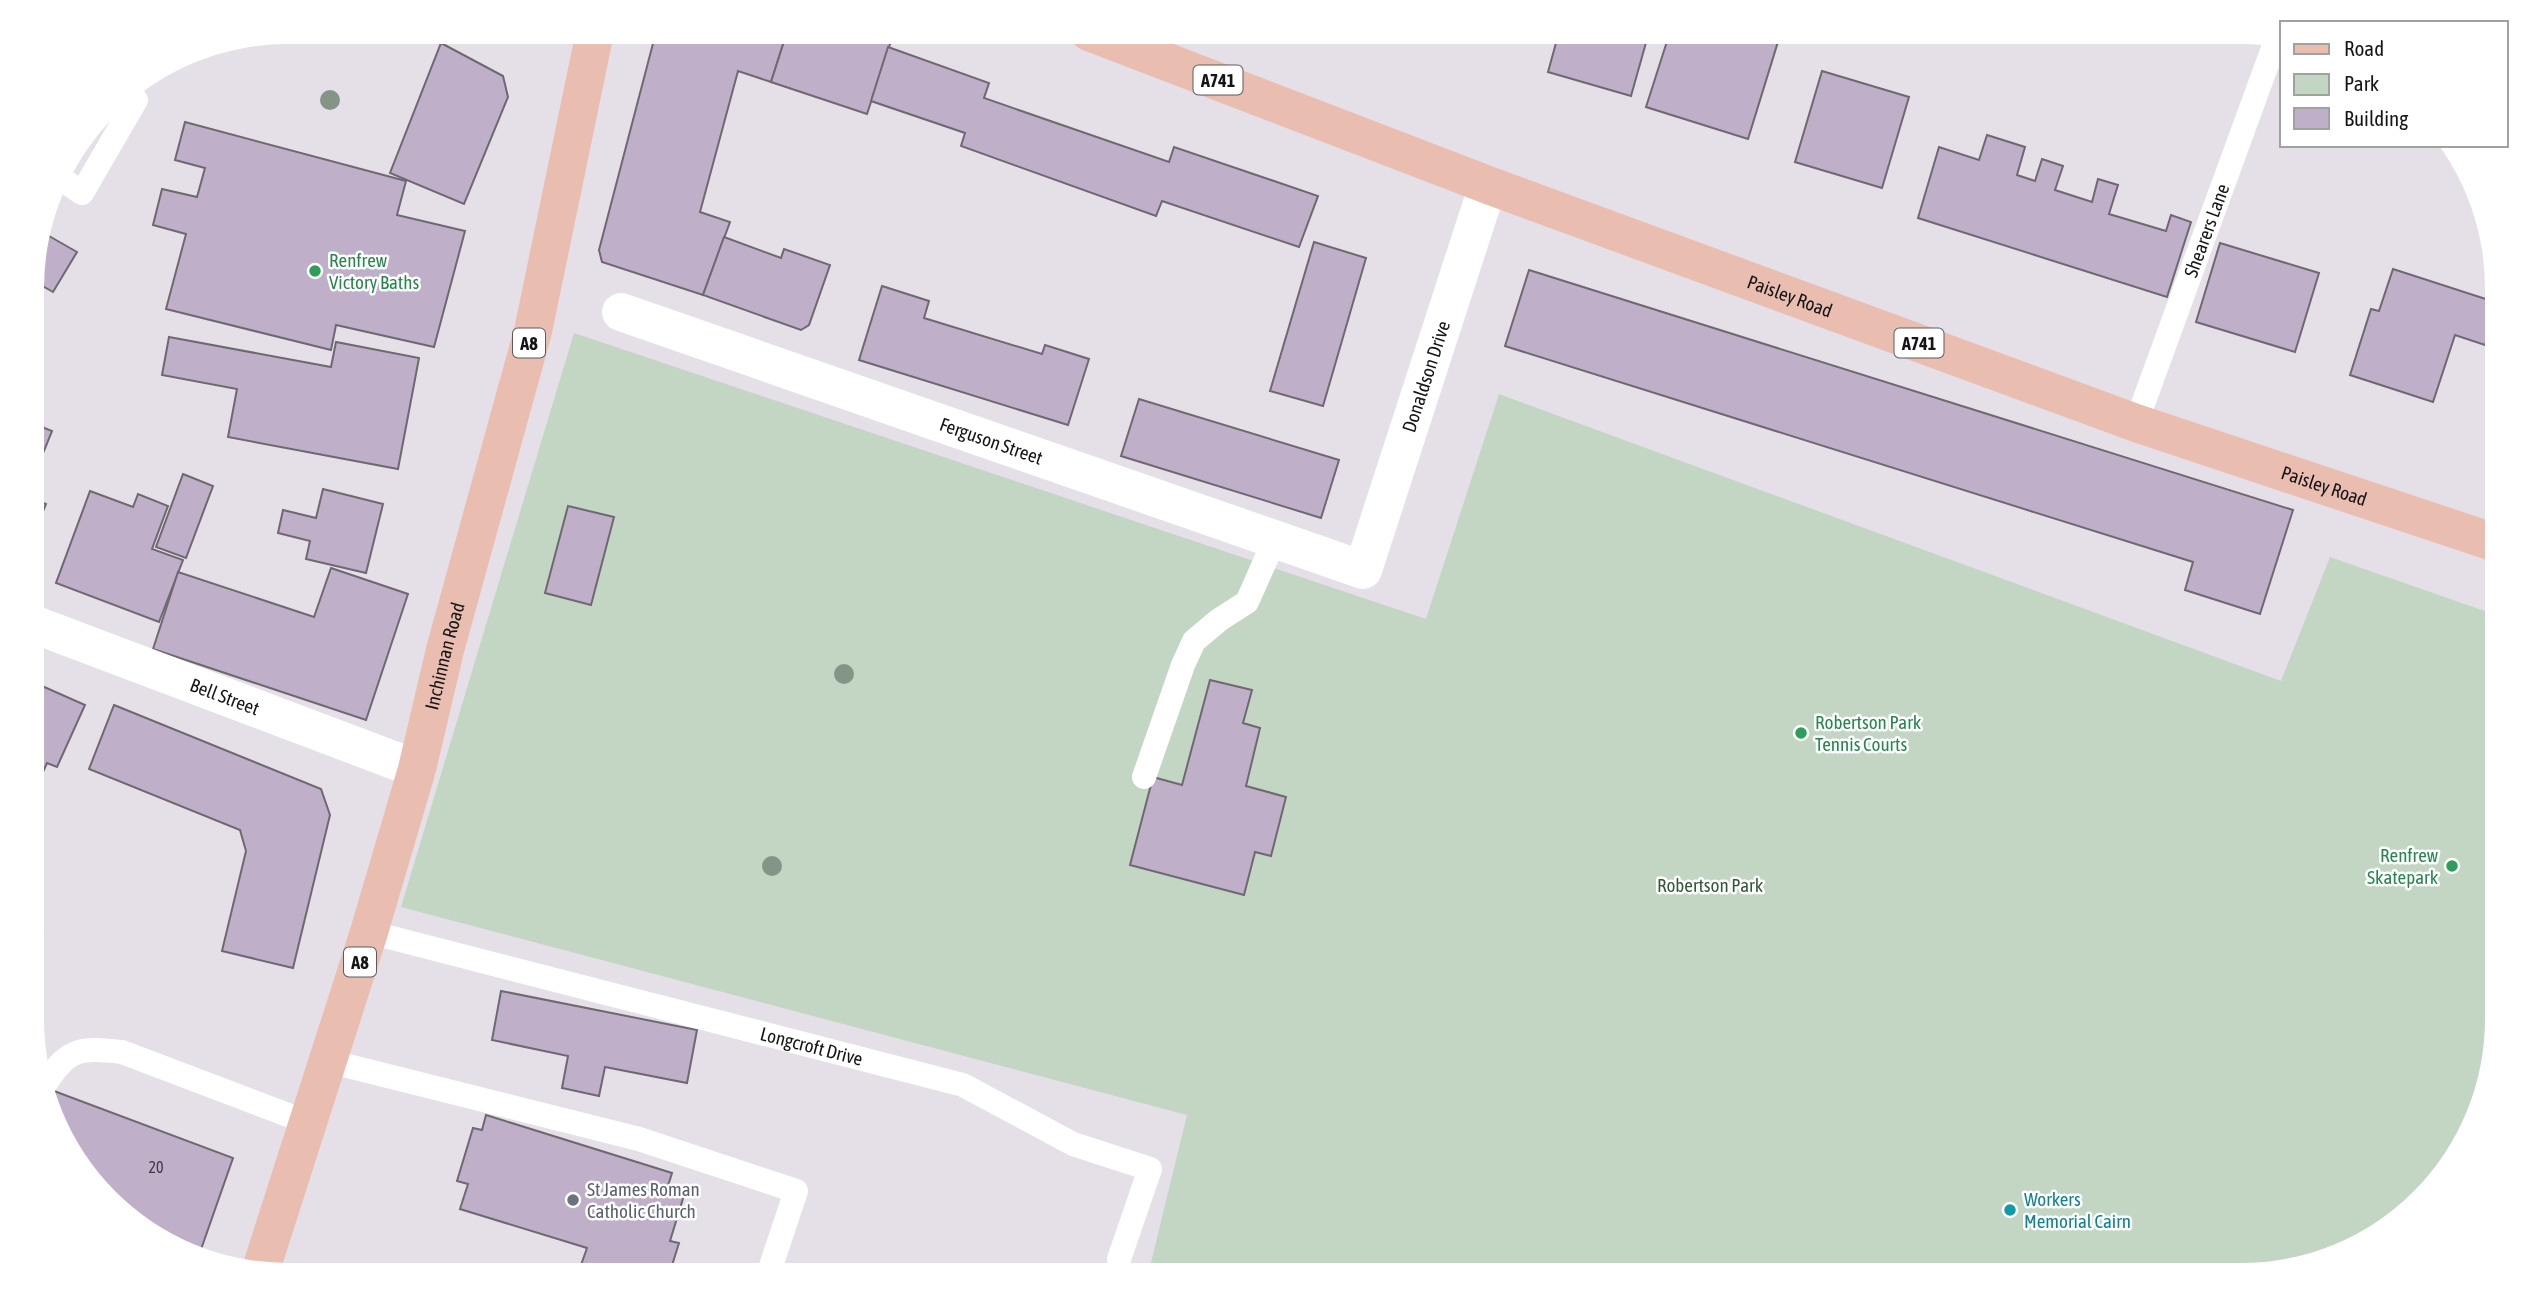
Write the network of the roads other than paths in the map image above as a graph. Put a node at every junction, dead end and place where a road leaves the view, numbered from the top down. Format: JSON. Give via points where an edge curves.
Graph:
{"nodes":[{"id":1,"x":593,"y":44,"type":"edge"},
{"id":2,"x":1120,"y":44,"type":"edge"},
{"id":3,"x":2274,"y":46,"type":"edge"},
{"id":4,"x":134,"y":99,"type":"edge"},
{"id":5,"x":67,"y":183,"type":"edge"},
{"id":6,"x":1489,"y":185,"type":"junction"},
{"id":7,"x":621,"y":312,"type":"dead end"},
{"id":8,"x":2136,"y":423,"type":"junction"},
{"id":9,"x":1275,"y":539,"type":"junction"},
{"id":10,"x":2485,"y":539,"type":"edge"},
{"id":11,"x":1363,"y":570,"type":"joint"},
{"id":12,"x":44,"y":628,"type":"edge"},
{"id":13,"x":417,"y":769,"type":"junction"},
{"id":14,"x":1144,"y":777,"type":"dead end"},
{"id":15,"x":369,"y":932,"type":"junction"},
{"id":16,"x":328,"y":1061,"type":"junction"},
{"id":17,"x":51,"y":1076,"type":"edge"},
{"id":18,"x":309,"y":1123,"type":"junction"},
{"id":19,"x":1119,"y":1259,"type":"dead end"},
{"id":20,"x":263,"y":1261,"type":"edge"},
{"id":21,"x":772,"y":1263,"type":"edge"}],
"edges":[{"from":1,"to":13,"type":"main road","name":"Inchinnan Road","number":"A8","via":[[533,331]]},
{"from":2,"to":6,"type":"main road","name":"Paisley Road","number":"A741"},
{"from":3,"to":8,"type":"lane","name":"Shearers Lane"},
{"from":4,"to":5,"type":"lane","via":[[82,193]]},
{"from":6,"to":8,"type":"main road","name":"Paisley Road","number":"A741"},
{"from":6,"to":11,"type":"street","name":"Donaldson Drive"},
{"from":7,"to":9,"type":"street","name":"Ferguson Street"},
{"from":8,"to":10,"type":"main road","name":"Paisley Road","number":"A741"},
{"from":9,"to":11,"type":"street","name":"Ferguson Street"},
{"from":9,"to":14,"type":"lane","via":[[1247,602],[1194,641]]},
{"from":12,"to":13,"type":"street","name":"Bell Street"},
{"from":13,"to":15,"type":"main road","name":"Inchinnan Road","number":"A8"},
{"from":15,"to":16,"type":"main road","name":"Inchinnan Road","number":"A8"},
{"from":15,"to":19,"type":"lane","name":"Longcroft Drive","via":[[963,1085],[1073,1144],[1150,1169]]},
{"from":16,"to":18,"type":"main road","name":"Inchinnan Road","number":"A8"},
{"from":16,"to":21,"type":"lane","via":[[639,1139],[796,1191]]},
{"from":17,"to":18,"type":"lane","via":[[74,1052],[122,1052]]},
{"from":18,"to":20,"type":"main road","name":"Inchinnan Road","number":"A8"}]}
